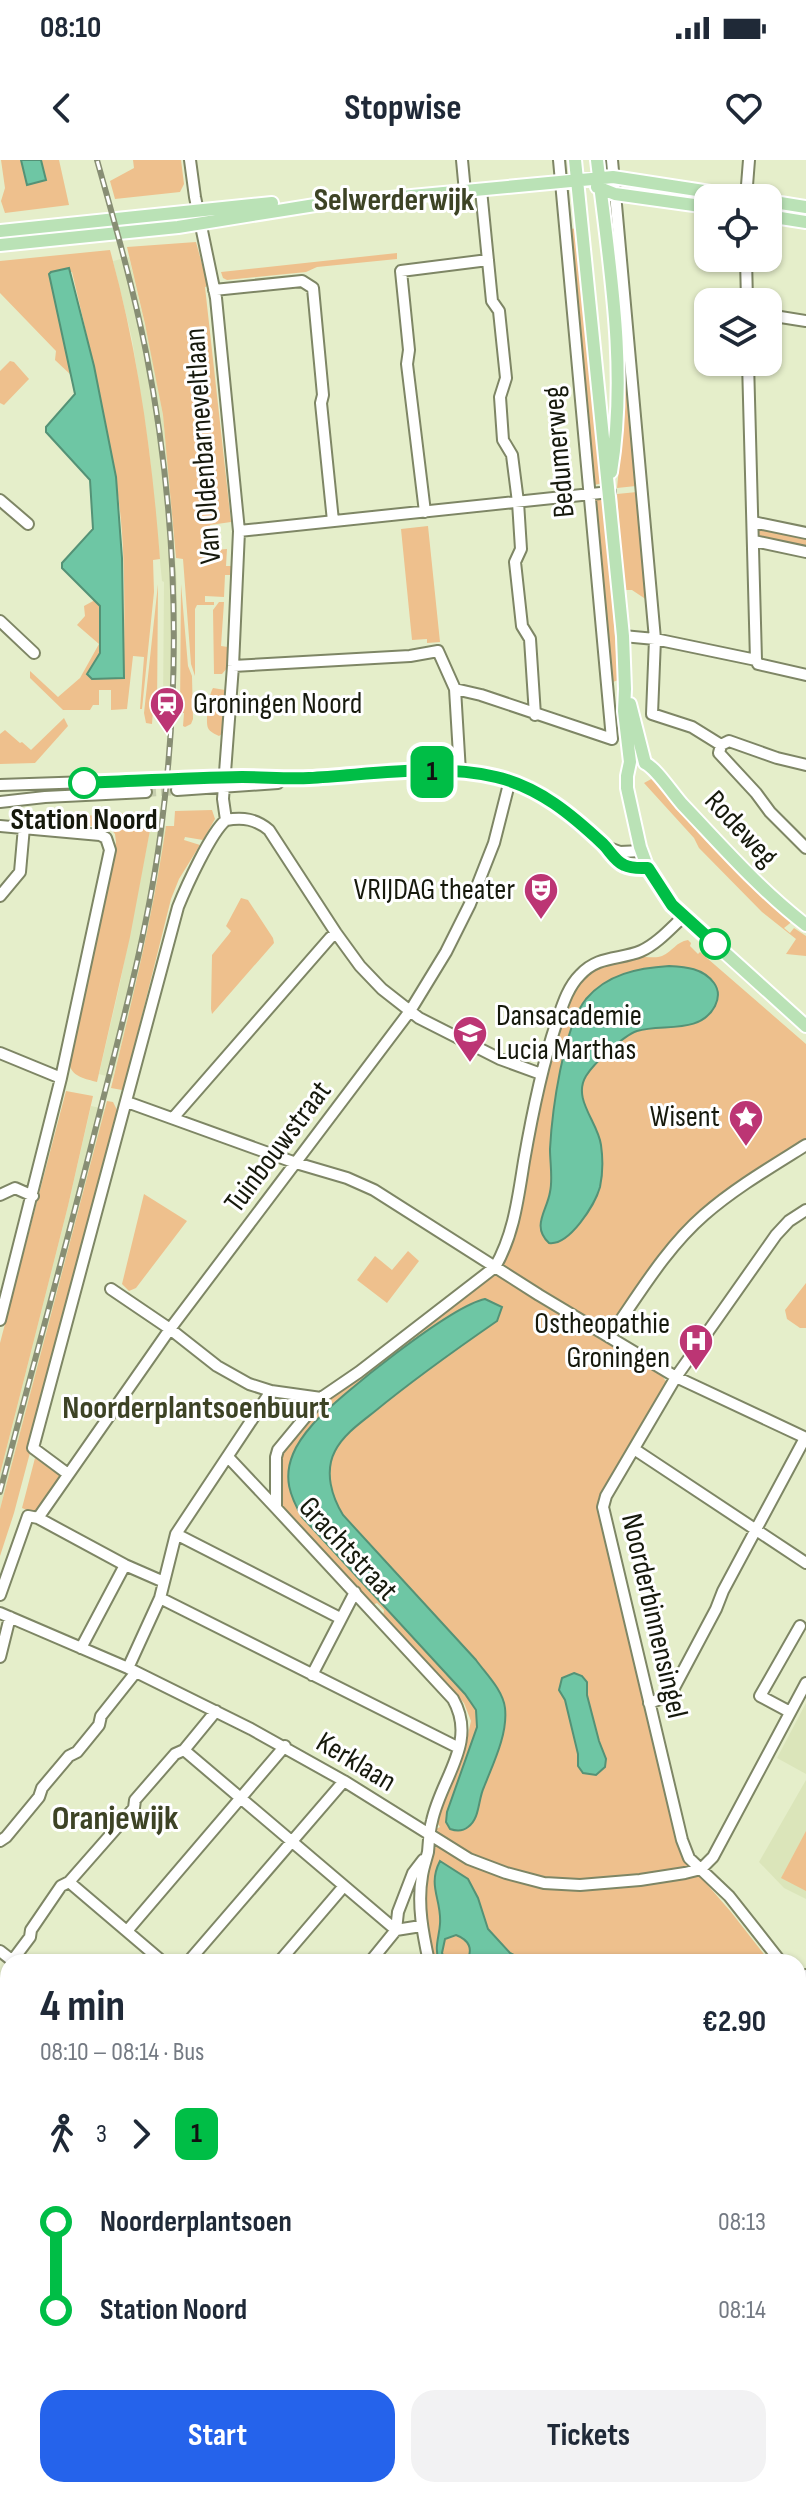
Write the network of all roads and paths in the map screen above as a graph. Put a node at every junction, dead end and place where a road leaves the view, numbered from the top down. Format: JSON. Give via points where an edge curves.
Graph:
{"nodes":[{"id":1,"x":190,"y":160,"type":"edge"},
{"id":2,"x":462,"y":160,"type":"edge"},
{"id":3,"x":559,"y":160,"type":"edge"},
{"id":4,"x":575,"y":160,"type":"edge"},
{"id":5,"x":597,"y":160,"type":"edge"},
{"id":6,"x":612,"y":160,"type":"edge"},
{"id":7,"x":749,"y":160,"type":"edge"},
{"id":8,"x":613,"y":177,"type":"junction"},
{"id":9,"x":578,"y":180,"type":"junction"},
{"id":10,"x":561,"y":182,"type":"junction"},
{"id":11,"x":600,"y":183,"type":"junction"},
{"id":12,"x":748,"y":184,"type":"edge"},
{"id":13,"x":481,"y":190,"type":"junction"},
{"id":14,"x":694,"y":190,"type":"edge"},
{"id":15,"x":465,"y":192,"type":"junction"},
{"id":16,"x":615,"y":194,"type":"junction"},
{"id":17,"x":782,"y":203,"type":"edge"},
{"id":18,"x":694,"y":205,"type":"edge"},
{"id":19,"x":806,"y":207,"type":"edge"},
{"id":20,"x":199,"y":216,"type":"junction"},
{"id":21,"x":782,"y":218,"type":"edge"},
{"id":22,"x":806,"y":222,"type":"edge"},
{"id":23,"x":119,"y":226,"type":"junction"},
{"id":24,"x":0,"y":231,"type":"edge"},
{"id":25,"x":0,"y":245,"type":"edge"},
{"id":26,"x":488,"y":260,"type":"junction"},
{"id":27,"x":214,"y":290,"type":"junction"},
{"id":28,"x":782,"y":317,"type":"edge"},
{"id":29,"x":806,"y":321,"type":"edge"},
{"id":30,"x":748,"y":376,"type":"edge"},
{"id":31,"x":610,"y":487,"type":"junction"},
{"id":32,"x":589,"y":493,"type":"junction"},
{"id":33,"x":0,"y":500,"type":"edge"},
{"id":34,"x":518,"y":502,"type":"junction"},
{"id":35,"x":423,"y":512,"type":"junction"},
{"id":36,"x":333,"y":521,"type":"junction"},
{"id":37,"x":753,"y":522,"type":"junction"},
{"id":38,"x":28,"y":524,"type":"dead end"},
{"id":39,"x":239,"y":531,"type":"junction"},
{"id":40,"x":806,"y":533,"type":"edge"},
{"id":41,"x":754,"y":541,"type":"junction"},
{"id":42,"x":806,"y":552,"type":"edge"},
{"id":43,"x":0,"y":621,"type":"edge"},
{"id":44,"x":623,"y":636,"type":"junction"},
{"id":45,"x":655,"y":639,"type":"junction"},
{"id":46,"x":34,"y":653,"type":"dead end"},
{"id":47,"x":756,"y":660,"type":"junction"},
{"id":48,"x":233,"y":666,"type":"junction"},
{"id":49,"x":806,"y":675,"type":"edge"},
{"id":50,"x":455,"y":689,"type":"junction"},
{"id":51,"x":625,"y":689,"type":"junction"},
{"id":52,"x":535,"y":715,"type":"junction"},
{"id":53,"x":721,"y":745,"type":"junction"},
{"id":54,"x":645,"y":763,"type":"junction"},
{"id":55,"x":806,"y":765,"type":"edge"},
{"id":56,"x":630,"y":768,"type":"junction"},
{"id":57,"x":460,"y":772,"type":"junction"},
{"id":58,"x":147,"y":780,"type":"tunnel mouth"},
{"id":59,"x":510,"y":780,"type":"junction"},
{"id":60,"x":224,"y":783,"type":"junction"},
{"id":61,"x":178,"y":784,"type":"tunnel mouth"},
{"id":62,"x":0,"y":785,"type":"edge"},
{"id":63,"x":146,"y":792,"type":"tunnel mouth"},
{"id":64,"x":0,"y":802,"type":"edge"},
{"id":65,"x":226,"y":820,"type":"junction"},
{"id":66,"x":0,"y":826,"type":"edge"},
{"id":67,"x":24,"y":827,"type":"junction"},
{"id":68,"x":606,"y":847,"type":"junction"},
{"id":69,"x":806,"y":848,"type":"edge"},
{"id":70,"x":642,"y":851,"type":"junction"},
{"id":71,"x":648,"y":868,"type":"junction"},
{"id":72,"x":0,"y":896,"type":"edge"},
{"id":73,"x":684,"y":916,"type":"junction"},
{"id":74,"x":806,"y":925,"type":"edge"},
{"id":75,"x":336,"y":933,"type":"junction"},
{"id":76,"x":410,"y":1011,"type":"junction"},
{"id":77,"x":806,"y":1026,"type":"edge"},
{"id":78,"x":0,"y":1053,"type":"edge"},
{"id":79,"x":541,"y":1074,"type":"junction"},
{"id":80,"x":61,"y":1078,"type":"junction"},
{"id":81,"x":127,"y":1102,"type":"junction"},
{"id":82,"x":173,"y":1118,"type":"junction"},
{"id":83,"x":806,"y":1145,"type":"edge"},
{"id":84,"x":296,"y":1163,"type":"junction"},
{"id":85,"x":0,"y":1195,"type":"edge"},
{"id":86,"x":33,"y":1196,"type":"junction"},
{"id":87,"x":806,"y":1210,"type":"edge"},
{"id":88,"x":495,"y":1267,"type":"junction"},
{"id":89,"x":111,"y":1289,"type":"dead end"},
{"id":90,"x":0,"y":1320,"type":"edge"},
{"id":91,"x":170,"y":1329,"type":"junction"},
{"id":92,"x":609,"y":1337,"type":"junction"},
{"id":93,"x":676,"y":1377,"type":"junction"},
{"id":94,"x":271,"y":1391,"type":"junction"},
{"id":95,"x":321,"y":1398,"type":"junction"},
{"id":96,"x":806,"y":1438,"type":"edge"},
{"id":97,"x":634,"y":1449,"type":"junction"},
{"id":98,"x":228,"y":1457,"type":"junction"},
{"id":99,"x":68,"y":1474,"type":"junction"},
{"id":100,"x":276,"y":1508,"type":"junction"},
{"id":101,"x":33,"y":1517,"type":"junction"},
{"id":102,"x":757,"y":1531,"type":"junction"},
{"id":103,"x":176,"y":1534,"type":"junction"},
{"id":104,"x":806,"y":1563,"type":"edge"},
{"id":105,"x":125,"y":1565,"type":"junction"},
{"id":106,"x":164,"y":1582,"type":"junction"},
{"id":107,"x":355,"y":1592,"type":"junction"},
{"id":108,"x":0,"y":1595,"type":"edge"},
{"id":109,"x":160,"y":1598,"type":"junction"},
{"id":110,"x":5,"y":1615,"type":"edge"},
{"id":111,"x":340,"y":1618,"type":"junction"},
{"id":112,"x":800,"y":1626,"type":"dead end"},
{"id":113,"x":81,"y":1648,"type":"junction"},
{"id":114,"x":0,"y":1657,"type":"edge"},
{"id":115,"x":132,"y":1670,"type":"junction"},
{"id":116,"x":312,"y":1675,"type":"junction"},
{"id":117,"x":806,"y":1683,"type":"edge"},
{"id":118,"x":649,"y":1703,"type":"junction"},
{"id":119,"x":216,"y":1711,"type":"junction"},
{"id":120,"x":790,"y":1712,"type":"junction"},
{"id":121,"x":285,"y":1746,"type":"junction"},
{"id":122,"x":459,"y":1748,"type":"junction"},
{"id":123,"x":184,"y":1750,"type":"junction"},
{"id":124,"x":344,"y":1781,"type":"junction"},
{"id":125,"x":240,"y":1798,"type":"junction"},
{"id":126,"x":430,"y":1836,"type":"junction"},
{"id":127,"x":0,"y":1841,"type":"edge"},
{"id":128,"x":292,"y":1842,"type":"junction"},
{"id":129,"x":427,"y":1855,"type":"junction"},
{"id":130,"x":701,"y":1869,"type":"junction"},
{"id":131,"x":69,"y":1882,"type":"junction"},
{"id":132,"x":344,"y":1886,"type":"junction"},
{"id":133,"x":421,"y":1926,"type":"junction"},
{"id":134,"x":396,"y":1930,"type":"junction"},
{"id":135,"x":127,"y":1931,"type":"junction"},
{"id":136,"x":18,"y":1954,"type":"edge"},
{"id":137,"x":154,"y":1954,"type":"edge"},
{"id":138,"x":195,"y":1954,"type":"edge"},
{"id":139,"x":286,"y":1954,"type":"edge"},
{"id":140,"x":376,"y":1954,"type":"edge"},
{"id":141,"x":427,"y":1954,"type":"edge"},
{"id":142,"x":775,"y":1954,"type":"edge"}],
"edges":[{"from":1,"to":20,"type":"street","name":"Van Oldenbarneveltlaan"},
{"from":2,"to":15,"type":"street"},
{"from":3,"to":10,"type":"street","name":"Bedumerweg"},
{"from":4,"to":9,"type":"main road","name":"Bedumerweg"},
{"from":5,"to":11,"type":"main road","name":"Bedumerweg"},
{"from":6,"to":8,"type":"street"},
{"from":7,"to":12,"type":"street"},
{"from":8,"to":11,"type":"main road"},
{"from":8,"to":14,"type":"main road"},
{"from":8,"to":16,"type":"street"},
{"from":9,"to":10,"type":"main road"},
{"from":9,"to":11,"type":"main road"},
{"from":9,"to":31,"type":"main road","name":"Bedumerweg"},
{"from":10,"to":13,"type":"main road"},
{"from":10,"to":32,"type":"street","name":"Bedumerweg"},
{"from":11,"to":16,"type":"main road"},
{"from":11,"to":31,"type":"main road","name":"Bedumerweg","via":[[619,391]]},
{"from":13,"to":15,"type":"main road"},
{"from":13,"to":26,"type":"street"},
{"from":15,"to":20,"type":"main road"},
{"from":16,"to":18,"type":"main road"},
{"from":16,"to":45,"type":"street"},
{"from":17,"to":19,"type":"main road"},
{"from":20,"to":23,"type":"main road"},
{"from":20,"to":27,"type":"street","name":"Van Oldenbarneveltlaan"},
{"from":21,"to":22,"type":"main road"},
{"from":23,"to":24,"type":"main road"},
{"from":23,"to":25,"type":"main road"},
{"from":26,"to":34,"type":"street","via":[[506,378],[500,397],[503,440],[512,455]]},
{"from":26,"to":35,"type":"street","via":[[401,271]]},
{"from":27,"to":36,"type":"street","via":[[302,281],[313,288]]},
{"from":27,"to":39,"type":"street","name":"Van Oldenbarneveltlaan"},
{"from":28,"to":29,"type":"street"},
{"from":30,"to":37,"type":"street"},
{"from":31,"to":32,"type":"street"},
{"from":31,"to":44,"type":"main road","name":"Bedumerweg"},
{"from":32,"to":34,"type":"street"},
{"from":32,"to":52,"type":"street","name":"Bedumerweg","via":[[612,739]]},
{"from":33,"to":38,"type":"street"},
{"from":34,"to":35,"type":"street"},
{"from":34,"to":52,"type":"street","via":[[521,549],[515,562],[522,626],[530,639]]},
{"from":35,"to":36,"type":"street"},
{"from":36,"to":39,"type":"street"},
{"from":37,"to":40,"type":"street"},
{"from":37,"to":41,"type":"street"},
{"from":39,"to":48,"type":"street","name":"Van Oldenbarneveltlaan"},
{"from":41,"to":42,"type":"street"},
{"from":41,"to":47,"type":"street"},
{"from":43,"to":46,"type":"street"},
{"from":44,"to":45,"type":"street"},
{"from":44,"to":51,"type":"main road","name":"Bedumerweg"},
{"from":45,"to":47,"type":"street"},
{"from":45,"to":53,"type":"street","via":[[652,714],[692,727]]},
{"from":47,"to":49,"type":"street"},
{"from":48,"to":50,"type":"street","via":[[438,651]]},
{"from":48,"to":60,"type":"street","name":"Van Oldenbarneveltlaan"},
{"from":50,"to":52,"type":"street"},
{"from":50,"to":57,"type":"street"},
{"from":51,"to":54,"type":"main road","name":"Bedumerweg"},
{"from":51,"to":56,"type":"main road","name":"Bedumerweg"},
{"from":53,"to":55,"type":"street","via":[[729,741]]},
{"from":53,"to":69,"type":"street","via":[[719,753]]},
{"from":54,"to":56,"type":"main road"},
{"from":54,"to":74,"type":"main road","name":"Rodeweg","via":[[757,884]]},
{"from":56,"to":70,"type":"main road","name":"Bedumerweg","via":[[627,788]]},
{"from":57,"to":59,"type":"street"},
{"from":57,"to":60,"type":"street"},
{"from":58,"to":62,"type":"street"},
{"from":59,"to":68,"type":"street","via":[[543,795]]},
{"from":59,"to":76,"type":"street","name":"Tuinbouwstraat","via":[[494,843],[470,904]]},
{"from":60,"to":61,"type":"street"},
{"from":60,"to":65,"type":"street","name":"Van Oldenbarneveltlaan"},
{"from":63,"to":64,"type":"street"},
{"from":65,"to":75,"type":"street","via":[[253,820],[269,830]]},
{"from":65,"to":81,"type":"street","via":[[214,833],[178,907]]},
{"from":66,"to":67,"type":"street"},
{"from":67,"to":72,"type":"street","via":[[20,872]]},
{"from":67,"to":80,"type":"street","via":[[100,835],[110,850]]},
{"from":68,"to":70,"type":"street"},
{"from":68,"to":71,"type":"street","via":[[625,865]]},
{"from":70,"to":71,"type":"main road","name":"Bedumerweg"},
{"from":71,"to":73,"type":"main road","name":"Bedumerweg"},
{"from":73,"to":77,"type":"main road","name":"Bedumerweg"},
{"from":73,"to":79,"type":"street","via":[[649,947],[593,964],[580,975],[568,991]]},
{"from":75,"to":76,"type":"street","via":[[360,966]]},
{"from":75,"to":82,"type":"street"},
{"from":76,"to":79,"type":"street","via":[[500,1059]]},
{"from":76,"to":84,"type":"street","name":"Tuinbouwstraat"},
{"from":78,"to":80,"type":"street"},
{"from":79,"to":88,"type":"street","via":[[514,1223]]},
{"from":80,"to":86,"type":"street"},
{"from":81,"to":82,"type":"street"},
{"from":81,"to":99,"type":"street","via":[[33,1448]]},
{"from":82,"to":84,"type":"street"},
{"from":83,"to":92,"type":"street","via":[[703,1216],[670,1251]]},
{"from":84,"to":88,"type":"street","via":[[374,1190]]},
{"from":84,"to":91,"type":"street","name":"Tuinbouwstraat"},
{"from":85,"to":86,"type":"street","via":[[15,1188]]},
{"from":86,"to":90,"type":"street"},
{"from":87,"to":93,"type":"street","name":"Noorderbinnensingel","via":[[776,1235]]},
{"from":88,"to":92,"type":"street"},
{"from":88,"to":95,"type":"street","name":"Grachtstraat"},
{"from":89,"to":91,"type":"street"},
{"from":91,"to":94,"type":"street","via":[[217,1366]]},
{"from":91,"to":99,"type":"street","name":"Tuinbouwstraat"},
{"from":92,"to":93,"type":"street"},
{"from":93,"to":96,"type":"street"},
{"from":93,"to":97,"type":"street","name":"Noorderbinnensingel"},
{"from":94,"to":95,"type":"street"},
{"from":94,"to":98,"type":"street"},
{"from":95,"to":100,"type":"street","name":"Grachtstraat","via":[[278,1450]]},
{"from":96,"to":102,"type":"street"},
{"from":97,"to":102,"type":"street"},
{"from":97,"to":118,"type":"street","name":"Noorderbinnensingel","via":[[603,1507]]},
{"from":98,"to":100,"type":"street"},
{"from":98,"to":103,"type":"street"},
{"from":99,"to":101,"type":"street","name":"Tuinbouwstraat"},
{"from":100,"to":107,"type":"street","name":"Grachtstraat"},
{"from":101,"to":105,"type":"street"},
{"from":101,"to":108,"type":"street","name":"Tuinbouwstraat"},
{"from":102,"to":104,"type":"street"},
{"from":102,"to":118,"type":"street","via":[[674,1688]]},
{"from":103,"to":106,"type":"street"},
{"from":103,"to":111,"type":"street"},
{"from":105,"to":106,"type":"street"},
{"from":105,"to":113,"type":"street"},
{"from":106,"to":109,"type":"street"},
{"from":107,"to":111,"type":"street"},
{"from":107,"to":122,"type":"street","name":"Grachtstraat","via":[[453,1699],[463,1724]]},
{"from":109,"to":115,"type":"street"},
{"from":109,"to":116,"type":"street"},
{"from":110,"to":113,"type":"street","name":"Kerklaan"},
{"from":110,"to":114,"type":"street"},
{"from":111,"to":116,"type":"street"},
{"from":112,"to":120,"type":"street","via":[[760,1696]]},
{"from":113,"to":115,"type":"street","name":"Kerklaan"},
{"from":115,"to":119,"type":"street","name":"Kerklaan"},
{"from":115,"to":127,"type":"street","via":[[99,1725]]},
{"from":116,"to":122,"type":"street"},
{"from":117,"to":120,"type":"street"},
{"from":118,"to":130,"type":"street","name":"Noorderbinnensingel","via":[[682,1840],[689,1858]]},
{"from":119,"to":121,"type":"street","name":"Kerklaan"},
{"from":119,"to":123,"type":"street"},
{"from":120,"to":130,"type":"street","via":[[713,1857]]},
{"from":121,"to":124,"type":"street","name":"Kerklaan"},
{"from":121,"to":125,"type":"street"},
{"from":122,"to":126,"type":"street","name":"Grachtstraat"},
{"from":123,"to":125,"type":"street"},
{"from":123,"to":131,"type":"street","via":[[175,1754]]},
{"from":124,"to":126,"type":"street","name":"Kerklaan"},
{"from":124,"to":128,"type":"street"},
{"from":125,"to":128,"type":"street"},
{"from":125,"to":135,"type":"street"},
{"from":126,"to":129,"type":"street","name":"Grachtstraat"},
{"from":126,"to":130,"type":"street","name":"Kerklaan","via":[[469,1859],[544,1883],[640,1880]]},
{"from":128,"to":132,"type":"street"},
{"from":128,"to":138,"type":"street"},
{"from":129,"to":133,"type":"street","name":"Grachtstraat"},
{"from":129,"to":134,"type":"street","via":[[413,1873]]},
{"from":130,"to":142,"type":"street","name":"Noorderbinnensingel"},
{"from":131,"to":135,"type":"street"},
{"from":131,"to":136,"type":"street","via":[[61,1886]]},
{"from":132,"to":134,"type":"street"},
{"from":132,"to":139,"type":"street"},
{"from":133,"to":134,"type":"street"},
{"from":133,"to":141,"type":"street","name":"Grachtstraat"},
{"from":134,"to":140,"type":"street"},
{"from":135,"to":137,"type":"street"}]}
